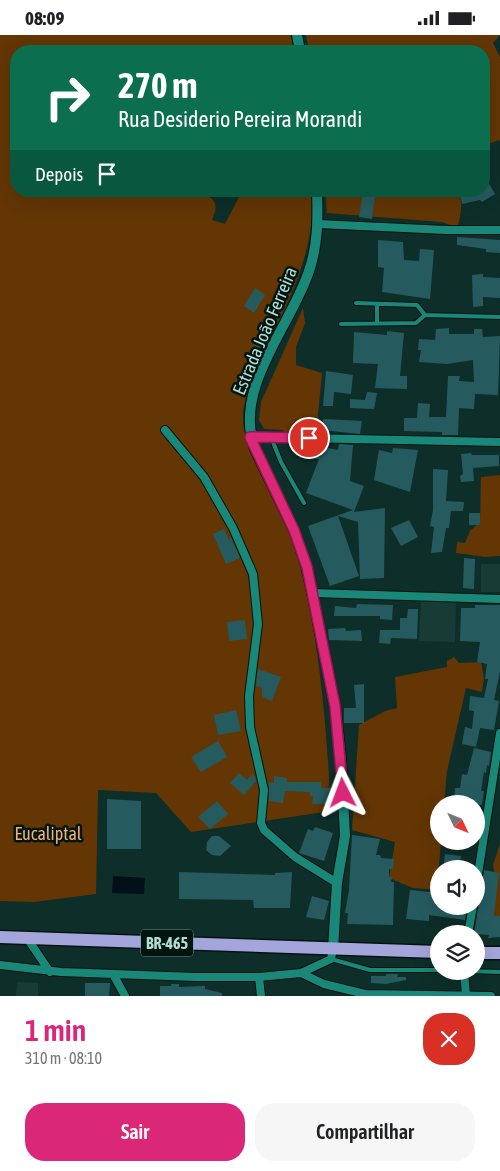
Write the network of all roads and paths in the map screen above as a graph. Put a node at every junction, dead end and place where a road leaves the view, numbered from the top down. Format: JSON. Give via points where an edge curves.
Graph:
{"nodes":[{"id":1,"x":317,"y":197,"type":"edge"},
{"id":2,"x":318,"y":224,"type":"junction"},
{"id":3,"x":500,"y":230,"type":"edge"},
{"id":4,"x":356,"y":303,"type":"dead end"},
{"id":5,"x":376,"y":304,"type":"junction"},
{"id":6,"x":425,"y":315,"type":"junction"},
{"id":7,"x":500,"y":317,"type":"edge"},
{"id":8,"x":377,"y":323,"type":"junction"},
{"id":9,"x":341,"y":324,"type":"dead end"},
{"id":10,"x":165,"y":430,"type":"dead end"},
{"id":11,"x":250,"y":437,"type":"junction"},
{"id":12,"x":271,"y":437,"type":"junction"},
{"id":13,"x":500,"y":442,"type":"edge"},
{"id":14,"x":304,"y":503,"type":"dead end"},
{"id":15,"x":313,"y":593,"type":"junction"},
{"id":16,"x":500,"y":599,"type":"edge"},
{"id":17,"x":500,"y":733,"type":"edge"},
{"id":18,"x":497,"y":775,"type":"edge"},
{"id":19,"x":481,"y":860,"type":"edge"},
{"id":20,"x":337,"y":883,"type":"junction"},
{"id":21,"x":0,"y":937,"type":"edge"},
{"id":22,"x":27,"y":938,"type":"junction"},
{"id":23,"x":430,"y":951,"type":"edge"},
{"id":24,"x":485,"y":953,"type":"edge"},
{"id":25,"x":500,"y":953,"type":"edge"},
{"id":26,"x":332,"y":954,"type":"junction"},
{"id":27,"x":0,"y":965,"type":"edge"},
{"id":28,"x":50,"y":971,"type":"junction"},
{"id":29,"x":430,"y":971,"type":"edge"},
{"id":30,"x":485,"y":972,"type":"edge"},
{"id":31,"x":500,"y":972,"type":"edge"},
{"id":32,"x":301,"y":973,"type":"junction"},
{"id":33,"x":113,"y":974,"type":"junction"},
{"id":34,"x":259,"y":977,"type":"junction"},
{"id":35,"x":465,"y":980,"type":"edge"},
{"id":36,"x":466,"y":995,"type":"edge"},
{"id":37,"x":125,"y":996,"type":"edge"},
{"id":38,"x":261,"y":996,"type":"edge"},
{"id":39,"x":491,"y":996,"type":"edge"}],
"edges":[{"from":1,"to":2,"type":"street","name":"Estrada João Ferreira"},
{"from":2,"to":3,"type":"street"},
{"from":2,"to":11,"type":"street","name":"Estrada João Ferreira","via":[[305,283],[256,386],[249,412]]},
{"from":4,"to":5,"type":"lane"},
{"from":5,"to":6,"type":"lane","via":[[417,305]]},
{"from":5,"to":8,"type":"lane"},
{"from":6,"to":7,"type":"lane"},
{"from":6,"to":8,"type":"lane","via":[[416,323]]},
{"from":8,"to":9,"type":"lane"},
{"from":10,"to":20,"type":"street","via":[[204,477],[233,527],[253,574],[258,624],[248,696],[250,727],[264,790],[261,823],[264,830],[295,857]]},
{"from":11,"to":12,"type":"street"},
{"from":11,"to":15,"type":"street","name":"Estrada João Ferreira","via":[[294,530]]},
{"from":12,"to":13,"type":"street"},
{"from":12,"to":14,"type":"lane"},
{"from":15,"to":16,"type":"street"},
{"from":15,"to":20,"type":"street","name":"Estrada João Ferreira","via":[[335,706],[341,759],[345,837]]},
{"from":17,"to":18,"type":"street"},
{"from":18,"to":19,"type":"street"},
{"from":20,"to":26,"type":"street","name":"Estrada João Ferreira"},
{"from":21,"to":22,"type":"highway","number":"BR-465"},
{"from":22,"to":26,"type":"highway","number":"BR-465"},
{"from":22,"to":28,"type":"street"},
{"from":23,"to":26,"type":"highway","number":"BR-465"},
{"from":24,"to":25,"type":"highway"},
{"from":26,"to":29,"type":"lane","via":[[370,970]]},
{"from":26,"to":32,"type":"street"},
{"from":27,"to":28,"type":"street"},
{"from":28,"to":33,"type":"street"},
{"from":30,"to":31,"type":"lane"},
{"from":32,"to":34,"type":"street"},
{"from":32,"to":36,"type":"street","via":[[324,984],[365,994]]},
{"from":33,"to":34,"type":"street"},
{"from":33,"to":37,"type":"street"},
{"from":34,"to":38,"type":"street"},
{"from":35,"to":36,"type":"street"},
{"from":36,"to":39,"type":"street"}]}
